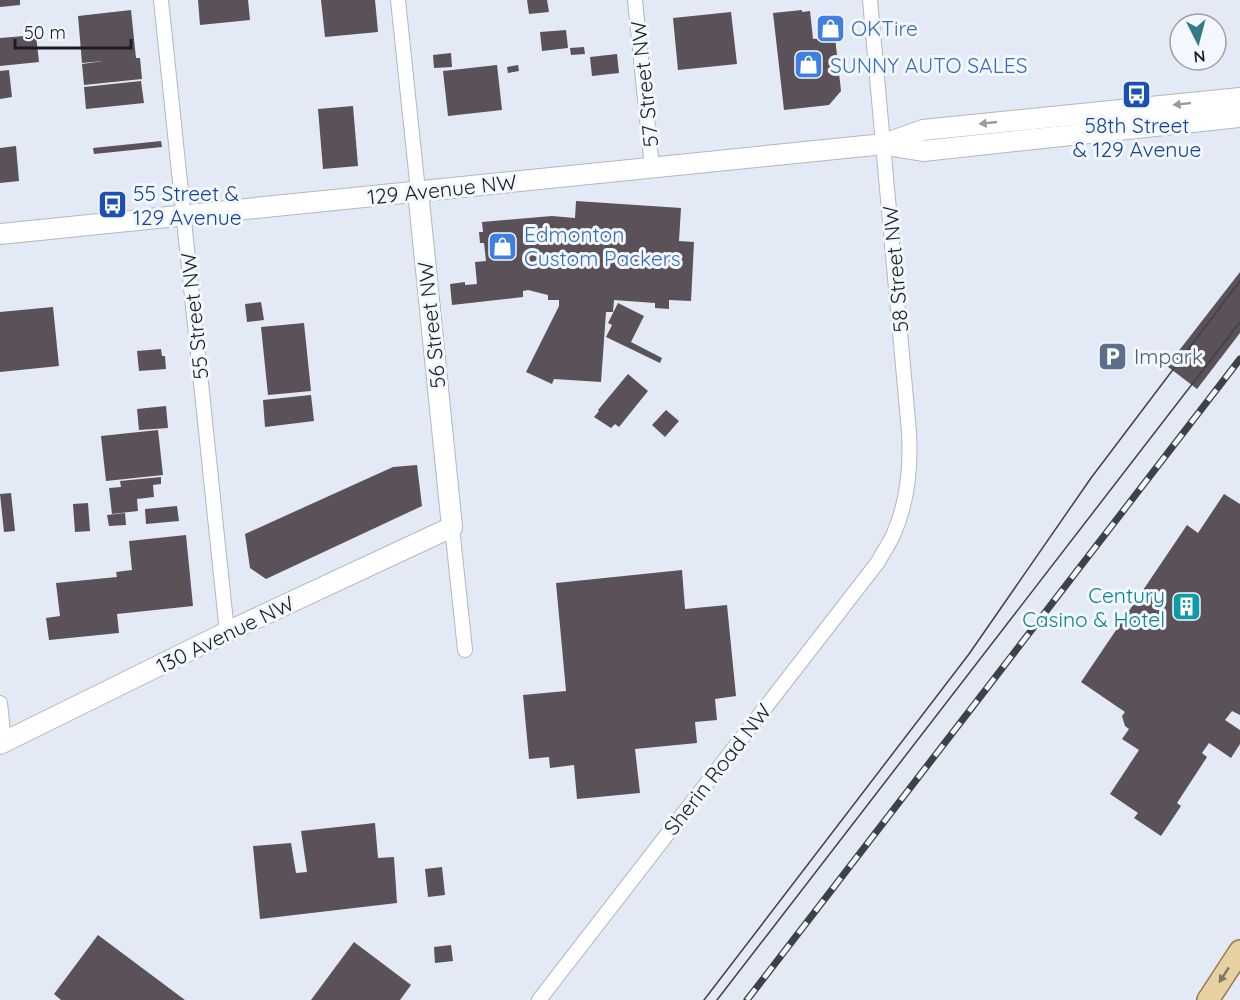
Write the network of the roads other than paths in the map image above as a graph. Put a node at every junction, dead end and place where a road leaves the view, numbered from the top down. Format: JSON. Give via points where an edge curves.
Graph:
{"nodes":[{"id":1,"x":161,"y":0,"type":"edge"},
{"id":2,"x":398,"y":0,"type":"edge"},
{"id":3,"x":635,"y":0,"type":"edge"},
{"id":4,"x":870,"y":0,"type":"edge"},
{"id":5,"x":1240,"y":98,"type":"edge"},
{"id":6,"x":1240,"y":117,"type":"edge"},
{"id":7,"x":884,"y":144,"type":"junction"},
{"id":8,"x":652,"y":168,"type":"junction"},
{"id":9,"x":418,"y":191,"type":"junction"},
{"id":10,"x":183,"y":215,"type":"junction"},
{"id":11,"x":0,"y":234,"type":"edge"},
{"id":12,"x":452,"y":527,"type":"junction"},
{"id":13,"x":893,"y":536,"type":"joint"},
{"id":14,"x":227,"y":632,"type":"junction"},
{"id":15,"x":465,"y":651,"type":"dead end"},
{"id":16,"x":0,"y":703,"type":"edge"},
{"id":17,"x":2,"y":743,"type":"edge"},
{"id":18,"x":1240,"y":951,"type":"edge"},
{"id":19,"x":539,"y":1000,"type":"edge"},
{"id":20,"x":1208,"y":1000,"type":"edge"}],
"edges":[{"from":1,"to":10,"type":"street","name":"55 Street NW"},
{"from":2,"to":9,"type":"street","name":"56 Street NW"},
{"from":3,"to":8,"type":"street","name":"57 Street NW"},
{"from":4,"to":7,"type":"street","name":"58 Street NW"},
{"from":5,"to":7,"type":"street","name":"129 Avenue NW","one_way":true,"via":[[923,130]]},
{"from":6,"to":7,"type":"street","name":"129 Avenue NW","via":[[923,151]]},
{"from":7,"to":8,"type":"street","name":"129 Avenue NW"},
{"from":7,"to":13,"type":"street","name":"58 Street NW","via":[[910,451],[907,488]]},
{"from":8,"to":9,"type":"street","name":"129 Avenue NW"},
{"from":9,"to":10,"type":"street","name":"129 Avenue NW"},
{"from":9,"to":12,"type":"street","name":"56 Street NW"},
{"from":10,"to":11,"type":"street","name":"129 Avenue NW"},
{"from":10,"to":14,"type":"street","name":"55 Street NW"},
{"from":12,"to":14,"type":"street","name":"130 Avenue NW"},
{"from":12,"to":15,"type":"street","name":"56 Street NW"},
{"from":13,"to":19,"type":"street","name":"Sherin Road NW","via":[[878,562]]},
{"from":14,"to":17,"type":"street","name":"130 Avenue NW"},
{"from":16,"to":17,"type":"street"},
{"from":18,"to":20,"type":"main road","one_way":true}]}
